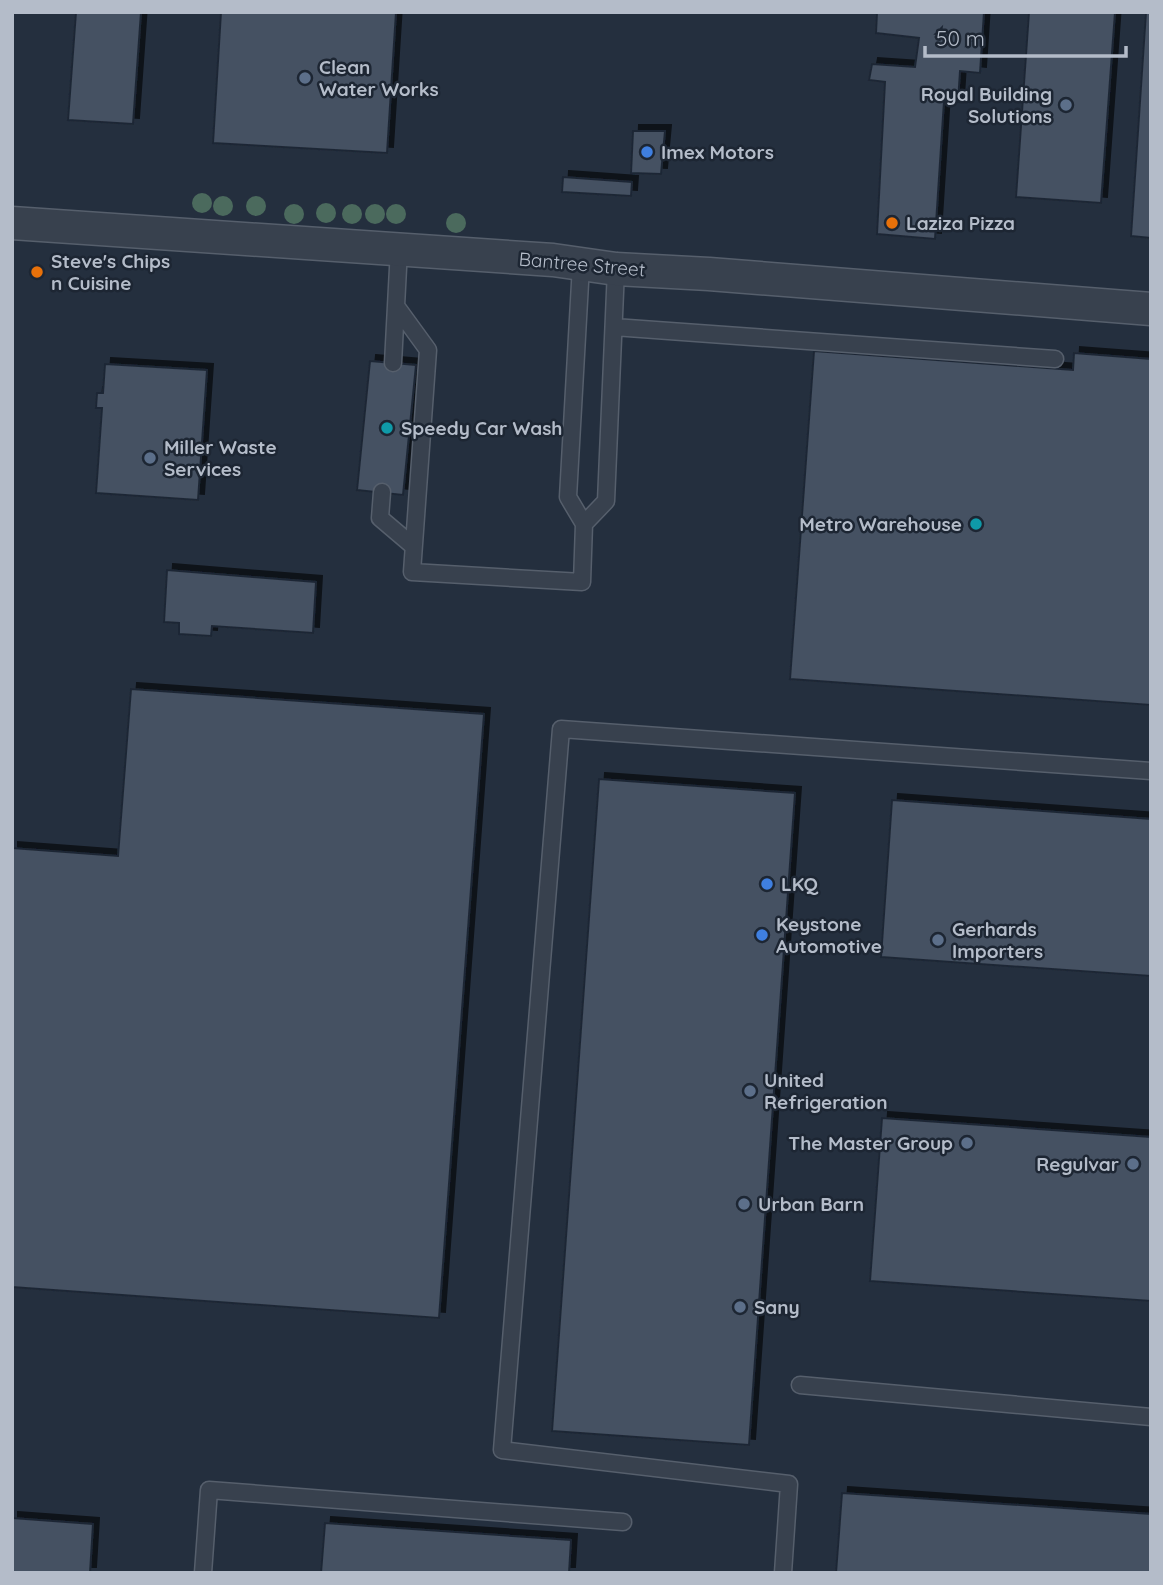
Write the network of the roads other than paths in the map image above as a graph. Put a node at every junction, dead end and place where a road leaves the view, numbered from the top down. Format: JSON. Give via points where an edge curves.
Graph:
{"nodes":[{"id":1,"x":12,"y":223,"type":"edge"},
{"id":2,"x":399,"y":249,"type":"junction"},
{"id":3,"x":581,"y":265,"type":"junction"},
{"id":4,"x":617,"y":269,"type":"junction"},
{"id":5,"x":396,"y":306,"type":"junction"},
{"id":6,"x":1151,"y":309,"type":"edge"},
{"id":7,"x":614,"y":327,"type":"junction"},
{"id":8,"x":1055,"y":359,"type":"dead end"},
{"id":9,"x":393,"y":363,"type":"dead end"},
{"id":10,"x":382,"y":492,"type":"dead end"},
{"id":11,"x":584,"y":524,"type":"junction"},
{"id":12,"x":413,"y":546,"type":"junction"},
{"id":13,"x":1151,"y":771,"type":"edge"},
{"id":14,"x":800,"y":1385,"type":"dead end"},
{"id":15,"x":1151,"y":1417,"type":"edge"},
{"id":16,"x":623,"y":1522,"type":"dead end"},
{"id":17,"x":203,"y":1573,"type":"edge"},
{"id":18,"x":783,"y":1573,"type":"edge"}],
"edges":[{"from":1,"to":2,"type":"street","name":"Bantree Street"},
{"from":2,"to":3,"type":"street","name":"Bantree Street"},
{"from":2,"to":5,"type":"lane"},
{"from":3,"to":4,"type":"street","name":"Bantree Street"},
{"from":3,"to":11,"type":"lane","via":[[568,497]]},
{"from":4,"to":6,"type":"street","name":"Bantree Street"},
{"from":4,"to":7,"type":"lane"},
{"from":5,"to":9,"type":"lane"},
{"from":5,"to":12,"type":"lane","via":[[428,349]]},
{"from":7,"to":8,"type":"lane"},
{"from":7,"to":11,"type":"lane","via":[[606,501]]},
{"from":10,"to":12,"type":"lane","via":[[380,518]]},
{"from":11,"to":12,"type":"lane","via":[[582,582],[412,572]]},
{"from":13,"to":18,"type":"lane","via":[[561,729],[502,1450],[789,1484]]},
{"from":14,"to":15,"type":"lane"},
{"from":16,"to":17,"type":"lane","via":[[209,1490]]}]}
